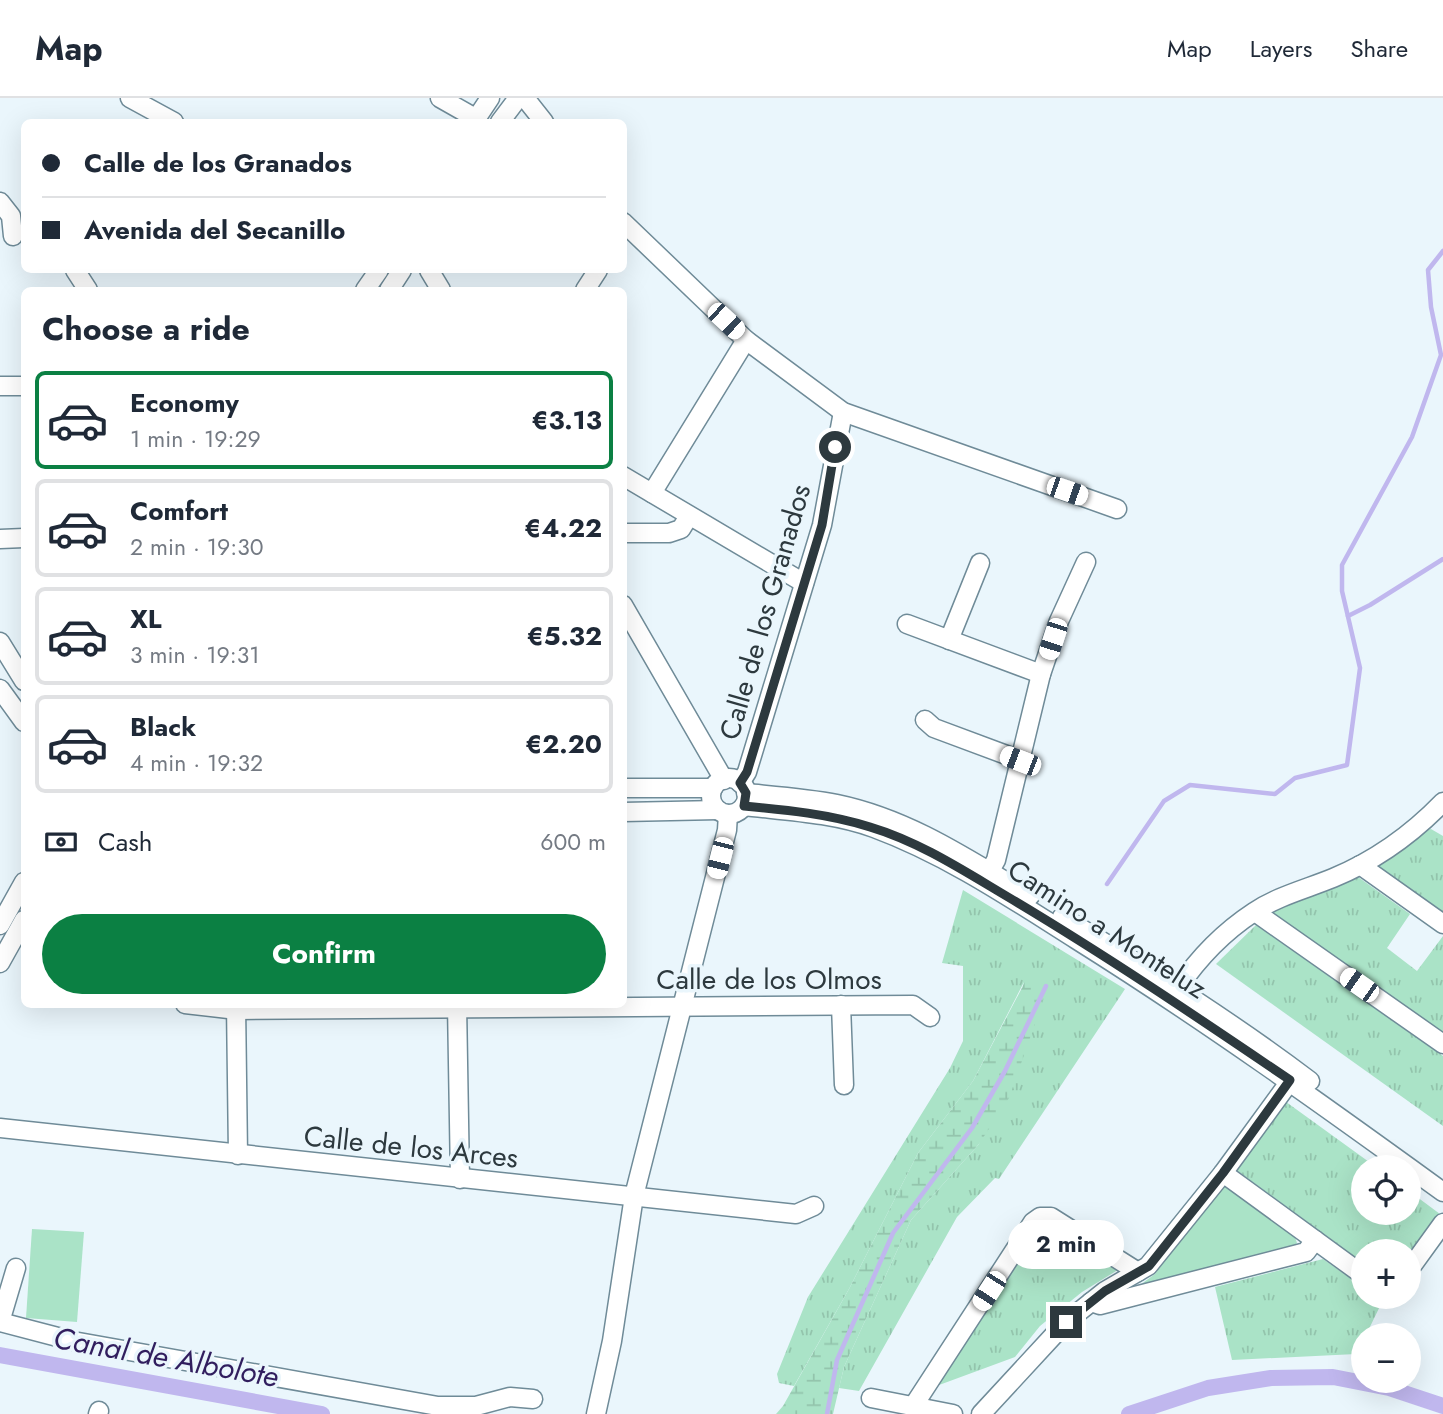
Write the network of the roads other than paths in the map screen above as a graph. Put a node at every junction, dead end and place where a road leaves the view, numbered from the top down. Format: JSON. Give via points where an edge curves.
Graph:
{"nodes":[{"id":1,"x":130,"y":98,"type":"edge"},
{"id":2,"x":440,"y":98,"type":"edge"},
{"id":3,"x":490,"y":98,"type":"edge"},
{"id":4,"x":519,"y":98,"type":"edge"},
{"id":5,"x":525,"y":98,"type":"edge"},
{"id":6,"x":168,"y":119,"type":"edge"},
{"id":7,"x":473,"y":119,"type":"edge"},
{"id":8,"x":477,"y":119,"type":"edge"},
{"id":9,"x":502,"y":119,"type":"edge"},
{"id":10,"x":542,"y":119,"type":"edge"},
{"id":11,"x":0,"y":202,"type":"edge"},
{"id":12,"x":627,"y":228,"type":"edge"},
{"id":13,"x":12,"y":236,"type":"edge"},
{"id":14,"x":746,"y":341,"type":"junction"},
{"id":15,"x":0,"y":386,"type":"edge"},
{"id":16,"x":21,"y":386,"type":"edge"},
{"id":17,"x":843,"y":412,"type":"junction"},
{"id":18,"x":627,"y":477,"type":"edge"},
{"id":19,"x":652,"y":493,"type":"junction"},
{"id":20,"x":1117,"y":509,"type":"dead end"},
{"id":21,"x":689,"y":516,"type":"junction"},
{"id":22,"x":627,"y":533,"type":"edge"},
{"id":23,"x":0,"y":538,"type":"edge"},
{"id":24,"x":21,"y":538,"type":"edge"},
{"id":25,"x":1086,"y":562,"type":"dead end"},
{"id":26,"x":981,"y":563,"type":"dead end"},
{"id":27,"x":804,"y":583,"type":"junction"},
{"id":28,"x":627,"y":612,"type":"edge"},
{"id":29,"x":907,"y":624,"type":"dead end"},
{"id":30,"x":949,"y":640,"type":"junction"},
{"id":31,"x":0,"y":642,"type":"edge"},
{"id":32,"x":7,"y":669,"type":"edge"},
{"id":33,"x":1041,"y":674,"type":"junction"},
{"id":34,"x":0,"y":689,"type":"edge"},
{"id":35,"x":21,"y":718,"type":"edge"},
{"id":36,"x":925,"y":720,"type":"dead end"},
{"id":37,"x":1020,"y":761,"type":"junction"},
{"id":38,"x":627,"y":788,"type":"edge"},
{"id":39,"x":730,"y":796,"type":"junction"},
{"id":40,"x":1443,"y":802,"type":"edge"},
{"id":41,"x":627,"y":811,"type":"edge"},
{"id":42,"x":1436,"y":821,"type":"edge"},
{"id":43,"x":1360,"y":865,"type":"junction"},
{"id":44,"x":987,"y":877,"type":"junction"},
{"id":45,"x":21,"y":887,"type":"edge"},
{"id":46,"x":1255,"y":912,"type":"junction"},
{"id":47,"x":1443,"y":924,"type":"edge"},
{"id":48,"x":0,"y":925,"type":"edge"},
{"id":49,"x":21,"y":925,"type":"edge"},
{"id":50,"x":3,"y":953,"type":"edge"},
{"id":51,"x":21,"y":957,"type":"edge"},
{"id":52,"x":1178,"y":988,"type":"junction"},
{"id":53,"x":841,"y":1005,"type":"junction"},
{"id":54,"x":627,"y":1006,"type":"edge"},
{"id":55,"x":683,"y":1006,"type":"junction"},
{"id":56,"x":236,"y":1008,"type":"edge"},
{"id":57,"x":457,"y":1008,"type":"edge"},
{"id":58,"x":930,"y":1017,"type":"dead end"},
{"id":59,"x":1443,"y":1044,"type":"edge"},
{"id":60,"x":1293,"y":1076,"type":"junction"},
{"id":61,"x":844,"y":1085,"type":"dead end"},
{"id":62,"x":0,"y":1128,"type":"edge"},
{"id":63,"x":239,"y":1155,"type":"junction"},
{"id":64,"x":1223,"y":1173,"type":"junction"},
{"id":65,"x":460,"y":1178,"type":"junction"},
{"id":66,"x":1443,"y":1178,"type":"edge"},
{"id":67,"x":1443,"y":1192,"type":"edge"},
{"id":68,"x":634,"y":1196,"type":"junction"},
{"id":69,"x":814,"y":1206,"type":"dead end"},
{"id":70,"x":1443,"y":1223,"type":"edge"},
{"id":71,"x":1315,"y":1240,"type":"junction"},
{"id":72,"x":1421,"y":1253,"type":"edge"},
{"id":73,"x":1351,"y":1266,"type":"edge"},
{"id":74,"x":16,"y":1268,"type":"dead end"},
{"id":75,"x":1138,"y":1272,"type":"junction"},
{"id":76,"x":1091,"y":1302,"type":"junction"},
{"id":77,"x":0,"y":1322,"type":"edge"},
{"id":78,"x":871,"y":1398,"type":"dead end"},
{"id":79,"x":533,"y":1399,"type":"dead end"},
{"id":80,"x":914,"y":1405,"type":"junction"},
{"id":81,"x":596,"y":1414,"type":"edge"},
{"id":82,"x":953,"y":1414,"type":"edge"},
{"id":83,"x":981,"y":1414,"type":"edge"}],
"edges":[{"from":1,"to":6,"type":"street"},
{"from":2,"to":7,"type":"street"},
{"from":3,"to":8,"type":"street"},
{"from":4,"to":9,"type":"street"},
{"from":5,"to":10,"type":"street"},
{"from":11,"to":13,"type":"street","via":[[11,216]]},
{"from":12,"to":14,"type":"street"},
{"from":14,"to":17,"type":"street"},
{"from":14,"to":19,"type":"street"},
{"from":15,"to":16,"type":"street"},
{"from":17,"to":20,"type":"street"},
{"from":17,"to":27,"type":"street","name":"Calle de los Granados","via":[[822,525]]},
{"from":18,"to":19,"type":"street"},
{"from":19,"to":21,"type":"street"},
{"from":21,"to":22,"type":"street","via":[[681,529],[669,533]]},
{"from":21,"to":27,"type":"street"},
{"from":23,"to":24,"type":"street"},
{"from":25,"to":33,"type":"street"},
{"from":26,"to":30,"type":"street"},
{"from":27,"to":39,"type":"street","name":"Calle de los Granados","via":[[747,772]]},
{"from":28,"to":39,"type":"street"},
{"from":29,"to":30,"type":"street"},
{"from":30,"to":33,"type":"street"},
{"from":31,"to":32,"type":"street"},
{"from":33,"to":37,"type":"street"},
{"from":34,"to":35,"type":"street"},
{"from":36,"to":37,"type":"street","via":[[934,728]]},
{"from":37,"to":44,"type":"street","via":[[996,860]]},
{"from":38,"to":39,"type":"street"},
{"from":39,"to":41,"type":"street"},
{"from":39,"to":44,"type":"street","name":"Camino a Monteluz","via":[[872,827]]},
{"from":39,"to":55,"type":"street","name":"Calle de los Granados","via":[[727,830]]},
{"from":40,"to":42,"type":"street"},
{"from":42,"to":43,"type":"street"},
{"from":43,"to":46,"type":"street"},
{"from":43,"to":47,"type":"street"},
{"from":44,"to":52,"type":"street","name":"Camino a Monteluz"},
{"from":44,"to":60,"type":"street","name":"Camino a Monteluz"},
{"from":45,"to":48,"type":"street"},
{"from":46,"to":52,"type":"street","via":[[1197,959]]},
{"from":46,"to":59,"type":"street"},
{"from":49,"to":50,"type":"street"},
{"from":50,"to":51,"type":"street"},
{"from":52,"to":60,"type":"street","name":"Camino a Monteluz","via":[[1274,1053]]},
{"from":53,"to":55,"type":"street","name":"Calle de los Olmos"},
{"from":53,"to":58,"type":"street","name":"Calle de los Olmos","via":[[913,1005]]},
{"from":53,"to":61,"type":"street"},
{"from":54,"to":55,"type":"street","name":"Calle de los Olmos"},
{"from":55,"to":68,"type":"street","name":"Calle de los Granados"},
{"from":56,"to":63,"type":"street"},
{"from":57,"to":65,"type":"street"},
{"from":60,"to":64,"type":"street"},
{"from":60,"to":66,"type":"street","name":"Camino a Monteluz"},
{"from":60,"to":67,"type":"street","name":"Camino a Monteluz"},
{"from":62,"to":63,"type":"street","name":"Calle de los Arces"},
{"from":63,"to":65,"type":"street","name":"Calle de los Arces"},
{"from":64,"to":71,"type":"street"},
{"from":64,"to":75,"type":"street","via":[[1149,1266]]},
{"from":65,"to":68,"type":"street","name":"Calle de los Arces"},
{"from":68,"to":69,"type":"street","name":"Calle de los Arces","via":[[796,1214]]},
{"from":68,"to":81,"type":"street","name":"Calle de los Granados"},
{"from":70,"to":72,"type":"street"},
{"from":71,"to":73,"type":"street"},
{"from":71,"to":76,"type":"street","via":[[1306,1252],[1100,1305]]},
{"from":74,"to":77,"type":"street"},
{"from":75,"to":76,"type":"street"},
{"from":75,"to":80,"type":"street","via":[[1051,1217],[1040,1217]]},
{"from":76,"to":83,"type":"street","via":[[1066,1322]]},
{"from":77,"to":79,"type":"street","via":[[73,1341],[438,1406],[476,1406],[510,1397]]},
{"from":78,"to":80,"type":"street"},
{"from":80,"to":82,"type":"street"}]}
